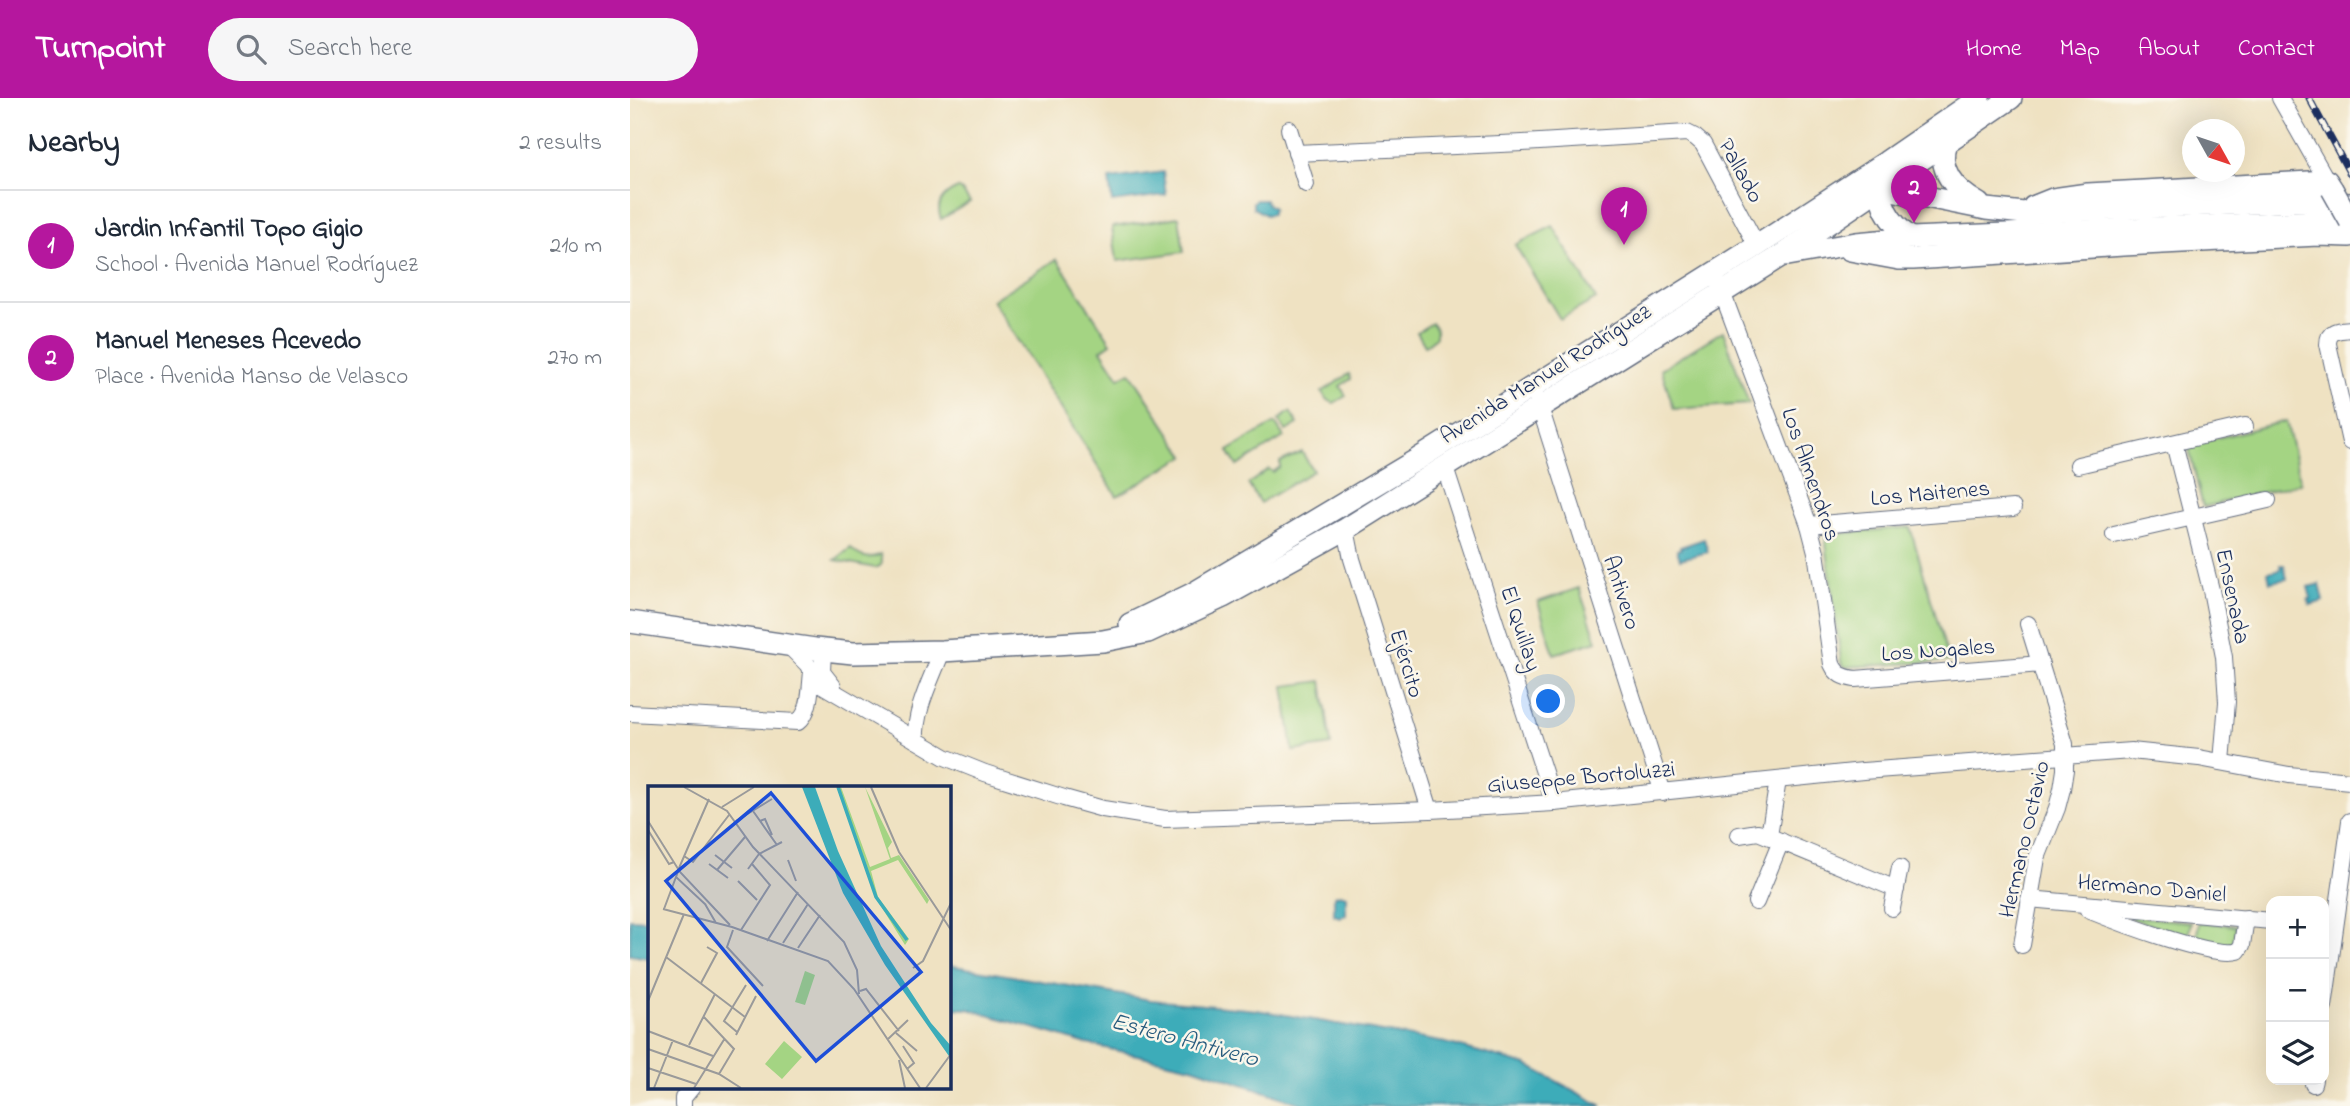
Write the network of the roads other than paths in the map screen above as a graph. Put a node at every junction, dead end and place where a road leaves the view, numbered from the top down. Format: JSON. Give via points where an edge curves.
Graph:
{"nodes":[{"id":1,"x":1979,"y":98,"type":"edge"},
{"id":2,"x":2011,"y":98,"type":"edge"},
{"id":3,"x":2280,"y":98,"type":"edge"},
{"id":4,"x":1289,"y":129,"type":"dead end"},
{"id":5,"x":1945,"y":142,"type":"junction"},
{"id":6,"x":1296,"y":153,"type":"junction"},
{"id":7,"x":1886,"y":162,"type":"junction"},
{"id":8,"x":1306,"y":184,"type":"dead end"},
{"id":9,"x":1852,"y":184,"type":"junction"},
{"id":10,"x":2329,"y":185,"type":"junction"},
{"id":11,"x":1880,"y":187,"type":"junction"},
{"id":12,"x":2350,"y":204,"type":"edge"},
{"id":13,"x":1986,"y":209,"type":"junction"},
{"id":14,"x":2024,"y":213,"type":"junction"},
{"id":15,"x":2350,"y":221,"type":"edge"},
{"id":16,"x":2350,"y":236,"type":"edge"},
{"id":17,"x":1911,"y":238,"type":"junction"},
{"id":18,"x":1757,"y":246,"type":"junction"},
{"id":19,"x":1834,"y":247,"type":"junction"},
{"id":20,"x":1779,"y":257,"type":"junction"},
{"id":21,"x":1719,"y":283,"type":"junction"},
{"id":22,"x":2350,"y":329,"type":"edge"},
{"id":23,"x":1536,"y":397,"type":"junction"},
{"id":24,"x":2245,"y":426,"type":"dead end"},
{"id":25,"x":2350,"y":442,"type":"edge"},
{"id":26,"x":2174,"y":443,"type":"junction"},
{"id":27,"x":2078,"y":466,"type":"dead end"},
{"id":28,"x":1431,"y":468,"type":"junction"},
{"id":29,"x":2268,"y":500,"type":"dead end"},
{"id":30,"x":2013,"y":508,"type":"dead end"},
{"id":31,"x":2193,"y":517,"type":"junction"},
{"id":32,"x":1809,"y":525,"type":"junction"},
{"id":33,"x":1346,"y":529,"type":"junction"},
{"id":34,"x":2114,"y":535,"type":"dead end"},
{"id":35,"x":630,"y":622,"type":"edge"},
{"id":36,"x":2028,"y":624,"type":"dead end"},
{"id":37,"x":1082,"y":641,"type":"junction"},
{"id":38,"x":789,"y":646,"type":"junction"},
{"id":39,"x":823,"y":650,"type":"junction"},
{"id":40,"x":942,"y":651,"type":"junction"},
{"id":41,"x":2040,"y":664,"type":"junction"},
{"id":42,"x":812,"y":672,"type":"junction"},
{"id":43,"x":1840,"y":676,"type":"joint"},
{"id":44,"x":839,"y":693,"type":"junction"},
{"id":45,"x":630,"y":713,"type":"edge"},
{"id":46,"x":916,"y":740,"type":"junction"},
{"id":47,"x":2066,"y":756,"type":"junction"},
{"id":48,"x":2221,"y":762,"type":"junction"},
{"id":49,"x":1778,"y":780,"type":"junction"},
{"id":50,"x":2350,"y":781,"type":"edge"},
{"id":51,"x":1663,"y":793,"type":"junction"},
{"id":52,"x":1554,"y":803,"type":"junction"},
{"id":53,"x":1430,"y":810,"type":"junction"},
{"id":54,"x":2350,"y":821,"type":"edge"},
{"id":55,"x":1739,"y":835,"type":"dead end"},
{"id":56,"x":1775,"y":839,"type":"junction"},
{"id":57,"x":1900,"y":868,"type":"dead end"},
{"id":58,"x":1896,"y":889,"type":"junction"},
{"id":59,"x":2029,"y":900,"type":"junction"},
{"id":60,"x":1756,"y":902,"type":"dead end"},
{"id":61,"x":2073,"y":903,"type":"junction"},
{"id":62,"x":1892,"y":908,"type":"dead end"},
{"id":63,"x":2196,"y":914,"type":"junction"},
{"id":64,"x":2246,"y":918,"type":"junction"},
{"id":65,"x":2266,"y":920,"type":"edge"},
{"id":66,"x":2329,"y":926,"type":"edge"},
{"id":67,"x":2022,"y":945,"type":"dead end"},
{"id":68,"x":2191,"y":945,"type":"junction"},
{"id":69,"x":691,"y":1088,"type":"edge"},
{"id":70,"x":683,"y":1106,"type":"edge"}],
"edges":[{"from":1,"to":7,"type":"main road","name":"Avenida Manuel Rodríguez"},
{"from":2,"to":5,"type":"main road","name":"Avenida Manuel Rodríguez"},
{"from":3,"to":10,"type":"street"},
{"from":4,"to":6,"type":"street"},
{"from":5,"to":11,"type":"main road","name":"Avenida Manuel Rodríguez"},
{"from":5,"to":13,"type":"main road","via":[[1943,162],[1951,182]]},
{"from":6,"to":8,"type":"street"},
{"from":6,"to":18,"type":"street","name":"Pallado","via":[[1687,134],[1703,144]]},
{"from":7,"to":9,"type":"main road","name":"Avenida Manuel Rodríguez"},
{"from":7,"to":11,"type":"main road"},
{"from":9,"to":11,"type":"main road"},
{"from":9,"to":18,"type":"main road","name":"Avenida Manuel Rodríguez"},
{"from":10,"to":14,"type":"main road","via":[[2088,194],[2053,199]]},
{"from":10,"to":15,"type":"main road","bridge":true},
{"from":11,"to":13,"type":"main road"},
{"from":11,"to":17,"type":"main road","via":[[1886,212]]},
{"from":11,"to":20,"type":"main road","name":"Avenida Manuel Rodríguez"},
{"from":12,"to":14,"type":"main road","via":[[2299,201]]},
{"from":13,"to":14,"type":"main road"},
{"from":15,"to":17,"type":"main road"},
{"from":16,"to":19,"type":"main road","via":[[2137,244],[1913,260]]},
{"from":17,"to":19,"type":"main road"},
{"from":18,"to":21,"type":"main road","name":"Avenida Manuel Rodríguez"},
{"from":19,"to":20,"type":"main road"},
{"from":20,"to":21,"type":"main road","name":"Avenida Manuel Rodríguez"},
{"from":21,"to":23,"type":"main road","name":"Avenida Manuel Rodríguez"},
{"from":21,"to":32,"type":"street","name":"Los Almendros"},
{"from":22,"to":25,"type":"street","via":[[2333,332],[2328,339]]},
{"from":23,"to":28,"type":"main road","name":"Avenida Manuel Rodríguez"},
{"from":23,"to":51,"type":"street","name":"Antivero"},
{"from":24,"to":26,"type":"street"},
{"from":26,"to":27,"type":"street"},
{"from":26,"to":31,"type":"street","name":"Ensenada"},
{"from":28,"to":33,"type":"main road","name":"Avenida Manuel Rodríguez"},
{"from":28,"to":37,"type":"main road","name":"Avenida Manuel Rodríguez","via":[[1170,606]]},
{"from":28,"to":52,"type":"street","name":"El Quillay"},
{"from":29,"to":31,"type":"street"},
{"from":30,"to":32,"type":"street","name":"Los Maitenes"},
{"from":31,"to":34,"type":"street"},
{"from":31,"to":48,"type":"street","name":"Ensenada","via":[[2224,657],[2227,702]]},
{"from":32,"to":43,"type":"street","name":"Los Almendros","via":[[1832,664]]},
{"from":33,"to":37,"type":"main road","name":"Avenida Manuel Rodríguez","via":[[1168,624],[1118,639]]},
{"from":33,"to":53,"type":"street","name":"Ejército"},
{"from":35,"to":38,"type":"main road","name":"Avenida Manuel Rodríguez"},
{"from":36,"to":41,"type":"street","name":"Hermano Octavio"},
{"from":37,"to":40,"type":"main road","name":"Avenida Manuel Rodríguez"},
{"from":38,"to":39,"type":"main road","name":"Avenida Manuel Rodríguez"},
{"from":38,"to":42,"type":"street","name":"Giuseppe Bortoluzzi"},
{"from":39,"to":40,"type":"main road","name":"Avenida Manuel Rodríguez"},
{"from":39,"to":44,"type":"street","via":[[822,672]]},
{"from":40,"to":46,"type":"street","via":[[922,705]]},
{"from":41,"to":43,"type":"street","name":"Los Nogales","via":[[1855,679]]},
{"from":41,"to":47,"type":"street","name":"Hermano Octavio"},
{"from":42,"to":44,"type":"street","name":"Giuseppe Bortoluzzi","via":[[819,683]]},
{"from":42,"to":45,"type":"street","via":[[807,709],[798,722]]},
{"from":44,"to":46,"type":"street","name":"Giuseppe Bortoluzzi"},
{"from":46,"to":53,"type":"street","name":"Giuseppe Bortoluzzi","via":[[985,773],[1064,798],[1165,819]]},
{"from":47,"to":48,"type":"street","name":"Giuseppe Bortoluzzi","via":[[2131,751]]},
{"from":47,"to":49,"type":"street","name":"Giuseppe Bortoluzzi"},
{"from":47,"to":59,"type":"street","name":"Hermano Octavio","via":[[2062,789],[2037,858]]},
{"from":48,"to":50,"type":"street","name":"Giuseppe Bortoluzzi"},
{"from":49,"to":51,"type":"street","name":"Giuseppe Bortoluzzi"},
{"from":49,"to":56,"type":"street"},
{"from":51,"to":52,"type":"street","name":"Giuseppe Bortoluzzi"},
{"from":52,"to":53,"type":"street","name":"Giuseppe Bortoluzzi"},
{"from":54,"to":66,"type":"street"},
{"from":55,"to":56,"type":"street","via":[[1758,832]]},
{"from":56,"to":58,"type":"street"},
{"from":56,"to":60,"type":"street"},
{"from":57,"to":58,"type":"street"},
{"from":58,"to":62,"type":"street"},
{"from":59,"to":61,"type":"street","name":"Hermano Daniel"},
{"from":59,"to":67,"type":"street","name":"Hermano Octavio"},
{"from":61,"to":63,"type":"street","name":"Hermano Daniel"},
{"from":61,"to":68,"type":"street"},
{"from":63,"to":64,"type":"street","name":"Hermano Daniel"},
{"from":63,"to":68,"type":"street"},
{"from":64,"to":65,"type":"street","name":"Hermano Daniel"},
{"from":64,"to":68,"type":"street","via":[[2238,951],[2217,952]]},
{"from":69,"to":70,"type":"street"}]}
